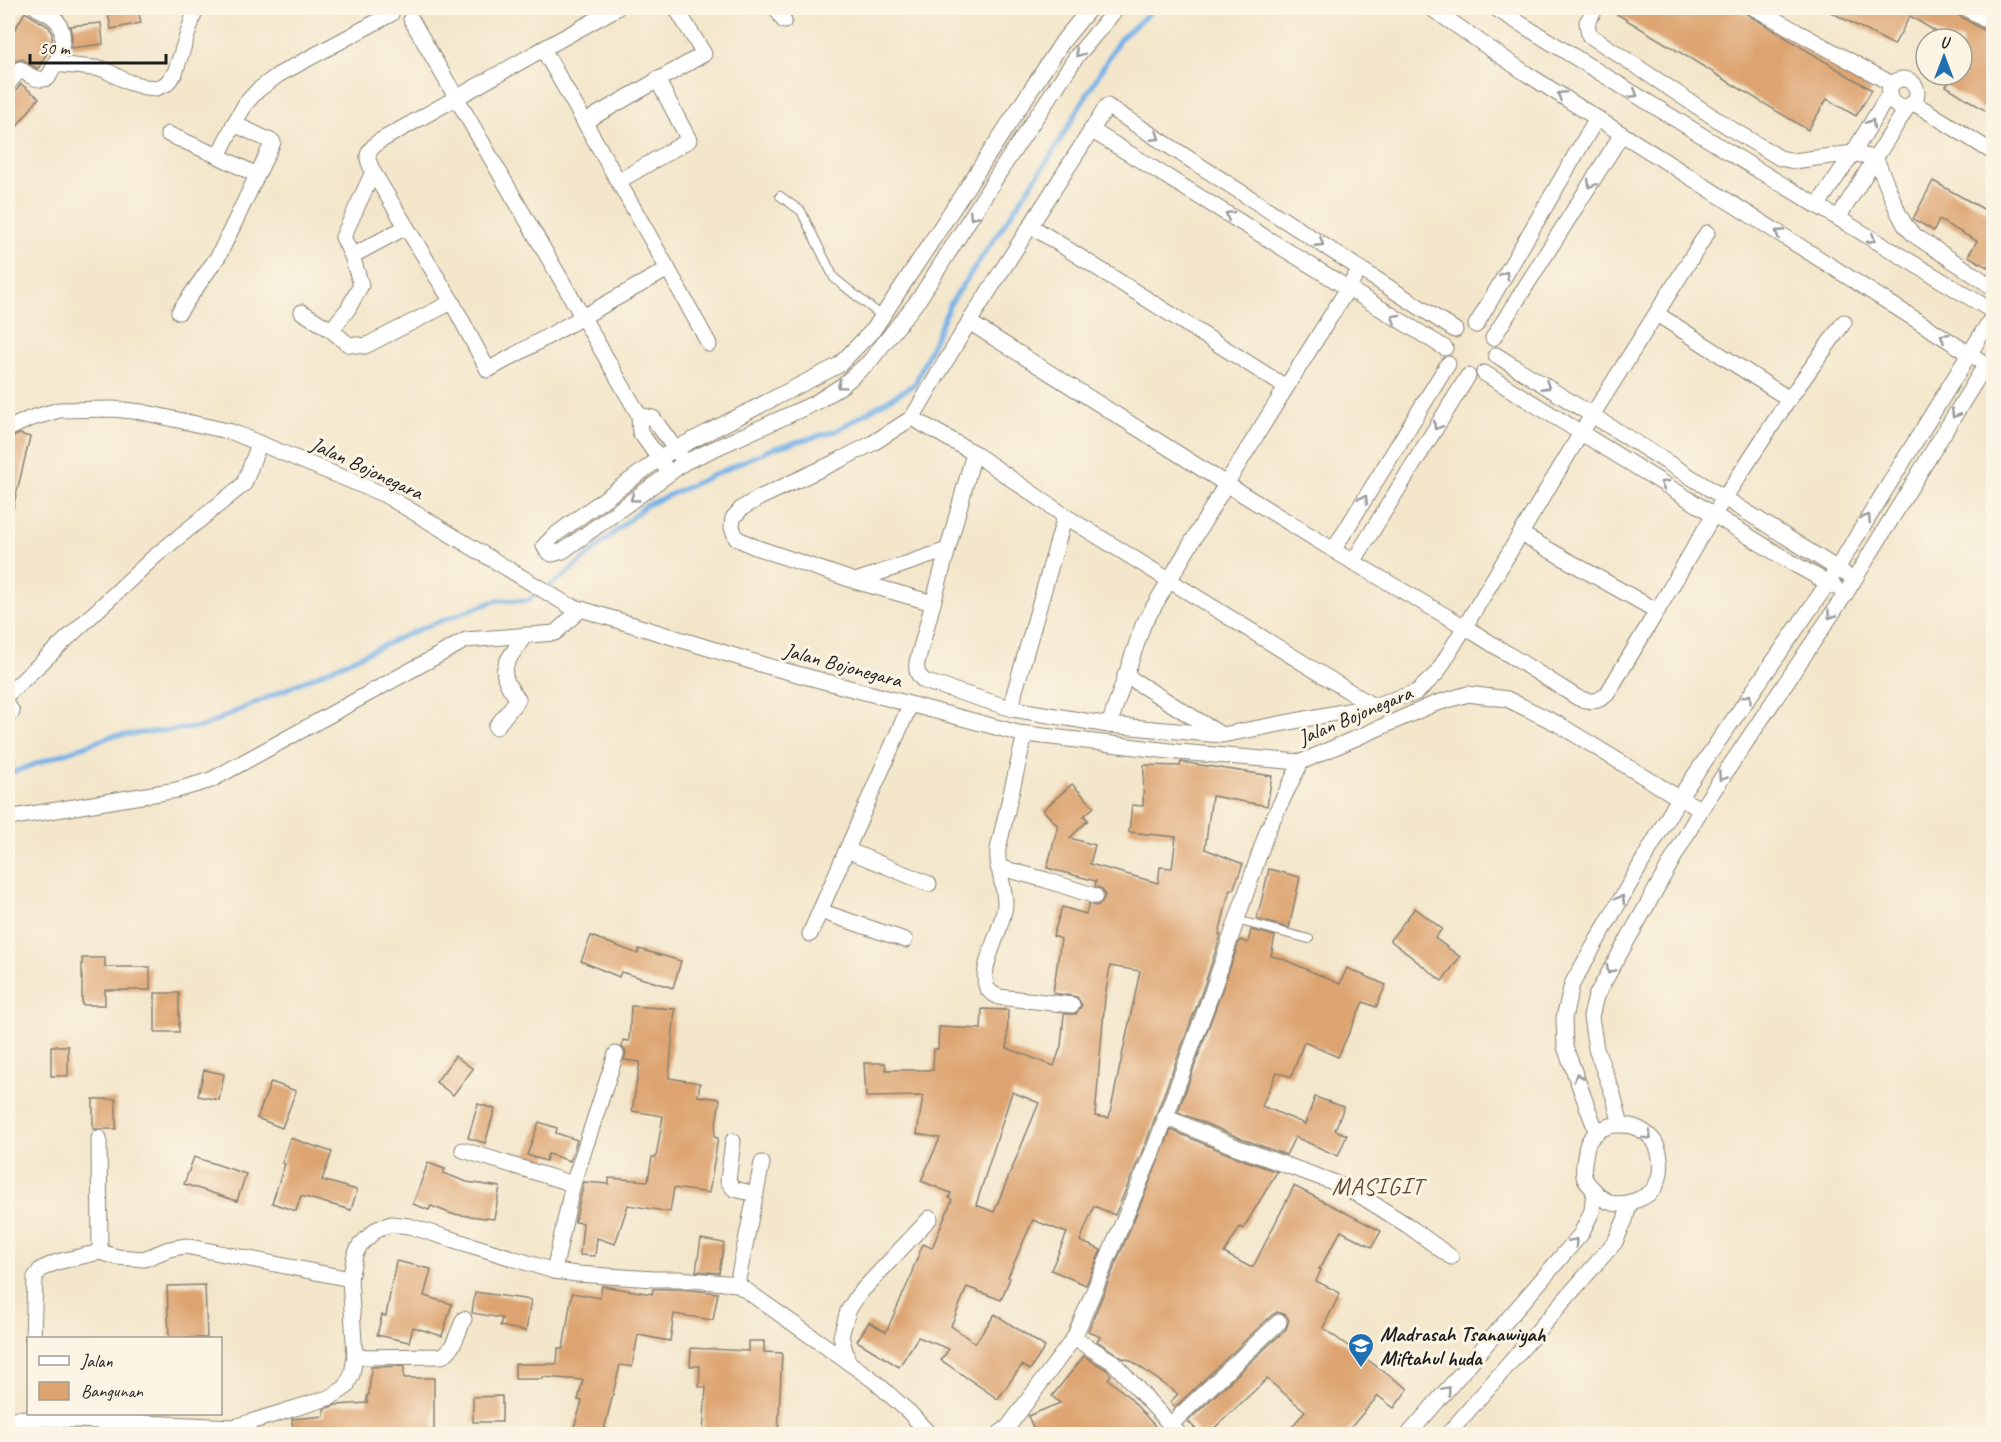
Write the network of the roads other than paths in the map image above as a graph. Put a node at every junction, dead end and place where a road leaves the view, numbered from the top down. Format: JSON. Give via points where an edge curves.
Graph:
{"nodes":[{"id":1,"x":37,"y":8,"type":"edge"},
{"id":2,"x":196,"y":8,"type":"edge"},
{"id":3,"x":617,"y":8,"type":"edge"},
{"id":4,"x":676,"y":8,"type":"edge"},
{"id":5,"x":776,"y":8,"type":"edge"},
{"id":6,"x":1090,"y":8,"type":"edge"},
{"id":7,"x":1117,"y":8,"type":"edge"},
{"id":8,"x":1431,"y":8,"type":"edge"},
{"id":9,"x":1495,"y":8,"type":"edge"},
{"id":10,"x":1596,"y":8,"type":"edge"},
{"id":11,"x":1754,"y":8,"type":"edge"},
{"id":12,"x":1966,"y":8,"type":"edge"},
{"id":13,"x":390,"y":11,"type":"edge"},
{"id":14,"x":415,"y":13,"type":"edge"},
{"id":15,"x":784,"y":21,"type":"dead end"},
{"id":16,"x":1994,"y":25,"type":"edge"},
{"id":17,"x":543,"y":50,"type":"junction"},
{"id":18,"x":55,"y":64,"type":"junction"},
{"id":19,"x":14,"y":65,"type":"edge"},
{"id":20,"x":657,"y":79,"type":"junction"},
{"id":21,"x":8,"y":84,"type":"edge"},
{"id":22,"x":1890,"y":89,"type":"junction"},
{"id":23,"x":457,"y":98,"type":"junction"},
{"id":24,"x":1911,"y":105,"type":"junction"},
{"id":25,"x":1597,"y":118,"type":"junction"},
{"id":26,"x":585,"y":122,"type":"junction"},
{"id":27,"x":234,"y":124,"type":"junction"},
{"id":28,"x":1091,"y":130,"type":"junction"},
{"id":29,"x":168,"y":134,"type":"dead end"},
{"id":30,"x":1622,"y":134,"type":"junction"},
{"id":31,"x":1854,"y":153,"type":"junction"},
{"id":32,"x":1994,"y":153,"type":"edge"},
{"id":33,"x":218,"y":156,"type":"junction"},
{"id":34,"x":1876,"y":159,"type":"junction"},
{"id":35,"x":373,"y":172,"type":"junction"},
{"id":36,"x":257,"y":175,"type":"junction"},
{"id":37,"x":619,"y":181,"type":"junction"},
{"id":38,"x":780,"y":196,"type":"dead end"},
{"id":39,"x":1817,"y":206,"type":"junction"},
{"id":40,"x":1838,"y":218,"type":"junction"},
{"id":41,"x":1031,"y":226,"type":"junction"},
{"id":42,"x":406,"y":227,"type":"junction"},
{"id":43,"x":1707,"y":233,"type":"dead end"},
{"id":44,"x":352,"y":256,"type":"junction"},
{"id":45,"x":668,"y":269,"type":"junction"},
{"id":46,"x":1360,"y":269,"type":"junction"},
{"id":47,"x":1994,"y":288,"type":"edge"},
{"id":48,"x":1348,"y":289,"type":"junction"},
{"id":49,"x":452,"y":302,"type":"junction"},
{"id":50,"x":179,"y":312,"type":"dead end"},
{"id":51,"x":302,"y":312,"type":"dead end"},
{"id":52,"x":1994,"y":313,"type":"edge"},
{"id":53,"x":1657,"y":314,"type":"junction"},
{"id":54,"x":883,"y":317,"type":"junction"},
{"id":55,"x":583,"y":318,"type":"junction"},
{"id":56,"x":969,"y":322,"type":"junction"},
{"id":57,"x":1844,"y":322,"type":"dead end"},
{"id":58,"x":1476,"y":325,"type":"junction"},
{"id":59,"x":331,"y":330,"type":"junction"},
{"id":60,"x":1455,"y":330,"type":"junction"},
{"id":61,"x":1493,"y":338,"type":"junction"},
{"id":62,"x":709,"y":344,"type":"dead end"},
{"id":63,"x":857,"y":346,"type":"junction"},
{"id":64,"x":1444,"y":348,"type":"junction"},
{"id":65,"x":1970,"y":353,"type":"junction"},
{"id":66,"x":1496,"y":355,"type":"junction"},
{"id":67,"x":870,"y":361,"type":"junction"},
{"id":68,"x":1449,"y":364,"type":"junction"},
{"id":69,"x":1990,"y":366,"type":"edge"},
{"id":70,"x":1484,"y":373,"type":"junction"},
{"id":71,"x":1468,"y":376,"type":"junction"},
{"id":72,"x":1286,"y":387,"type":"junction"},
{"id":73,"x":1789,"y":399,"type":"junction"},
{"id":74,"x":639,"y":416,"type":"junction"},
{"id":75,"x":1592,"y":416,"type":"junction"},
{"id":76,"x":912,"y":418,"type":"junction"},
{"id":77,"x":8,"y":429,"type":"edge"},
{"id":78,"x":1581,"y":433,"type":"junction"},
{"id":79,"x":259,"y":444,"type":"junction"},
{"id":80,"x":675,"y":449,"type":"junction"},
{"id":81,"x":974,"y":453,"type":"junction"},
{"id":82,"x":659,"y":459,"type":"junction"},
{"id":83,"x":685,"y":462,"type":"junction"},
{"id":84,"x":668,"y":472,"type":"junction"},
{"id":85,"x":1226,"y":484,"type":"junction"},
{"id":86,"x":1725,"y":497,"type":"junction"},
{"id":87,"x":1714,"y":514,"type":"junction"},
{"id":88,"x":1065,"y":516,"type":"junction"},
{"id":89,"x":1521,"y":534,"type":"junction"},
{"id":90,"x":1334,"y":549,"type":"junction"},
{"id":91,"x":947,"y":550,"type":"junction"},
{"id":92,"x":1353,"y":562,"type":"junction"},
{"id":93,"x":1837,"y":568,"type":"junction"},
{"id":94,"x":1854,"y":579,"type":"junction"},
{"id":95,"x":855,"y":581,"type":"junction"},
{"id":96,"x":1168,"y":581,"type":"junction"},
{"id":97,"x":1828,"y":583,"type":"junction"},
{"id":98,"x":1846,"y":593,"type":"junction"},
{"id":99,"x":933,"y":603,"type":"junction"},
{"id":100,"x":575,"y":607,"type":"junction"},
{"id":101,"x":1657,"y":611,"type":"junction"},
{"id":102,"x":1465,"y":627,"type":"junction"},
{"id":103,"x":525,"y":635,"type":"junction"},
{"id":104,"x":1125,"y":675,"type":"junction"},
{"id":105,"x":8,"y":694,"type":"edge"},
{"id":106,"x":910,"y":705,"type":"junction"},
{"id":107,"x":1373,"y":706,"type":"junction"},
{"id":108,"x":1013,"y":709,"type":"junction"},
{"id":109,"x":1109,"y":724,"type":"junction"},
{"id":110,"x":496,"y":727,"type":"dead end"},
{"id":111,"x":1025,"y":734,"type":"junction"},
{"id":112,"x":1222,"y":735,"type":"junction"},
{"id":113,"x":1301,"y":762,"type":"junction"},
{"id":114,"x":1679,"y":798,"type":"junction"},
{"id":115,"x":1701,"y":809,"type":"junction"},
{"id":116,"x":8,"y":818,"type":"edge"},
{"id":117,"x":847,"y":850,"type":"junction"},
{"id":118,"x":998,"y":867,"type":"junction"},
{"id":119,"x":928,"y":884,"type":"dead end"},
{"id":120,"x":1095,"y":896,"type":"dead end"},
{"id":121,"x":820,"y":911,"type":"junction"},
{"id":122,"x":1236,"y":920,"type":"junction"},
{"id":123,"x":810,"y":934,"type":"dead end"},
{"id":124,"x":1309,"y":939,"type":"dead end"},
{"id":125,"x":905,"y":940,"type":"dead end"},
{"id":126,"x":1072,"y":1005,"type":"dead end"},
{"id":127,"x":616,"y":1054,"type":"dead end"},
{"id":128,"x":1165,"y":1117,"type":"junction"},
{"id":129,"x":1621,"y":1125,"type":"junction"},
{"id":130,"x":1597,"y":1133,"type":"junction"},
{"id":131,"x":99,"y":1138,"type":"dead end"},
{"id":132,"x":733,"y":1142,"type":"dead end"},
{"id":133,"x":463,"y":1150,"type":"dead end"},
{"id":134,"x":762,"y":1163,"type":"dead end"},
{"id":135,"x":573,"y":1184,"type":"junction"},
{"id":136,"x":1594,"y":1190,"type":"junction"},
{"id":137,"x":756,"y":1194,"type":"junction"},
{"id":138,"x":1630,"y":1202,"type":"junction"},
{"id":139,"x":930,"y":1218,"type":"dead end"},
{"id":140,"x":100,"y":1252,"type":"junction"},
{"id":141,"x":1451,"y":1257,"type":"dead end"},
{"id":142,"x":554,"y":1271,"type":"junction"},
{"id":143,"x":350,"y":1278,"type":"junction"},
{"id":144,"x":737,"y":1284,"type":"junction"},
{"id":145,"x":464,"y":1319,"type":"dead end"},
{"id":146,"x":1279,"y":1322,"type":"dead end"},
{"id":147,"x":33,"y":1337,"type":"edge"},
{"id":148,"x":1074,"y":1338,"type":"junction"},
{"id":149,"x":355,"y":1358,"type":"junction"},
{"id":150,"x":848,"y":1362,"type":"junction"},
{"id":151,"x":31,"y":1416,"type":"edge"},
{"id":152,"x":8,"y":1419,"type":"edge"},
{"id":153,"x":1175,"y":1430,"type":"edge"},
{"id":154,"x":929,"y":1434,"type":"edge"},
{"id":155,"x":999,"y":1434,"type":"edge"},
{"id":156,"x":1409,"y":1434,"type":"edge"},
{"id":157,"x":1448,"y":1434,"type":"edge"}],
"edges":[{"from":1,"to":18,"type":"street","via":[[60,25],[62,35]]},
{"from":2,"to":18,"type":"street","via":[[175,73],[157,88],[128,82],[103,69]]},
{"from":3,"to":17,"type":"street"},
{"from":4,"to":20,"type":"street","via":[[704,54]]},
{"from":5,"to":15,"type":"street"},
{"from":6,"to":54,"type":"street","via":[[1063,41]]},
{"from":7,"to":67,"type":"street","one_way":true,"via":[[1077,56],[919,299]]},
{"from":25,"to":8,"type":"street","one_way":true},
{"from":9,"to":39,"type":"street","one_way":true},
{"from":10,"to":31,"type":"street","via":[[1587,22],[1589,35],[1780,158],[1794,161]]},
{"from":11,"to":22,"type":"street"},
{"from":12,"to":16,"type":"street"},
{"from":13,"to":14,"type":"street","via":[[400,20]]},
{"from":13,"to":27,"type":"street","via":[[258,90]]},
{"from":14,"to":23,"type":"street"},
{"from":17,"to":23,"type":"street"},
{"from":17,"to":26,"type":"street"},
{"from":18,"to":19,"type":"street","via":[[42,81]]},
{"from":19,"to":21,"type":"street"},
{"from":20,"to":26,"type":"street"},
{"from":20,"to":37,"type":"street","via":[[689,140]]},
{"from":22,"to":24,"type":"street","via":[[1894,104]]},
{"from":22,"to":24,"type":"street","via":[[1901,78],[1914,83],[1918,90]]},
{"from":31,"to":22,"type":"street","one_way":true},
{"from":23,"to":35,"type":"street","via":[[378,142],[367,158]]},
{"from":23,"to":55,"type":"street"},
{"from":24,"to":32,"type":"street"},
{"from":24,"to":34,"type":"street"},
{"from":25,"to":30,"type":"street"},
{"from":58,"to":25,"type":"street","one_way":true},
{"from":26,"to":37,"type":"street"},
{"from":27,"to":33,"type":"street"},
{"from":27,"to":36,"type":"street","via":[[273,142]]},
{"from":28,"to":41,"type":"street"},
{"from":28,"to":46,"type":"street","one_way":true,"via":[[1107,106]]},
{"from":48,"to":28,"type":"street","one_way":true},
{"from":29,"to":33,"type":"street"},
{"from":30,"to":61,"type":"street","one_way":true},
{"from":65,"to":30,"type":"street","one_way":true},
{"from":31,"to":34,"type":"street"},
{"from":31,"to":39,"type":"street"},
{"from":33,"to":36,"type":"street"},
{"from":34,"to":40,"type":"street"},
{"from":34,"to":47,"type":"street","via":[[1905,225],[1914,235]]},
{"from":35,"to":42,"type":"street"},
{"from":35,"to":44,"type":"street","via":[[343,237]]},
{"from":36,"to":50,"type":"street","via":[[219,255]]},
{"from":37,"to":45,"type":"street"},
{"from":38,"to":54,"type":"lane","via":[[801,211],[834,278]]},
{"from":39,"to":40,"type":"street"},
{"from":40,"to":52,"type":"street","one_way":true},
{"from":41,"to":56,"type":"street"},
{"from":41,"to":72,"type":"street"},
{"from":42,"to":44,"type":"street"},
{"from":42,"to":49,"type":"street"},
{"from":43,"to":53,"type":"street"},
{"from":44,"to":59,"type":"street","via":[[361,285]]},
{"from":45,"to":55,"type":"street"},
{"from":45,"to":62,"type":"street"},
{"from":46,"to":48,"type":"street"},
{"from":46,"to":60,"type":"street"},
{"from":64,"to":48,"type":"street","one_way":true},
{"from":48,"to":72,"type":"street"},
{"from":49,"to":55,"type":"street","via":[[488,370]]},
{"from":49,"to":59,"type":"street","via":[[365,346],[348,344]]},
{"from":51,"to":59,"type":"street"},
{"from":52,"to":65,"type":"street"},
{"from":53,"to":73,"type":"street"},
{"from":53,"to":75,"type":"street"},
{"from":54,"to":63,"type":"street"},
{"from":55,"to":74,"type":"street"},
{"from":56,"to":76,"type":"street"},
{"from":56,"to":85,"type":"street"},
{"from":57,"to":73,"type":"street"},
{"from":58,"to":60,"type":"street"},
{"from":58,"to":61,"type":"street"},
{"from":60,"to":64,"type":"street"},
{"from":61,"to":66,"type":"street"},
{"from":63,"to":67,"type":"street"},
{"from":63,"to":80,"type":"street","via":[[839,365]]},
{"from":64,"to":68,"type":"street"},
{"from":65,"to":69,"type":"street"},
{"from":93,"to":65,"type":"street","one_way":true},
{"from":66,"to":70,"type":"street"},
{"from":66,"to":75,"type":"street","one_way":true},
{"from":67,"to":83,"type":"street","one_way":true,"via":[[815,403]]},
{"from":68,"to":71,"type":"street","via":[[1456,372]]},
{"from":90,"to":68,"type":"street","one_way":true},
{"from":69,"to":94,"type":"street","one_way":true},
{"from":70,"to":71,"type":"street"},
{"from":70,"to":78,"type":"street"},
{"from":71,"to":92,"type":"street","one_way":true},
{"from":72,"to":85,"type":"street"},
{"from":73,"to":86,"type":"street"},
{"from":74,"to":80,"type":"street","via":[[653,418]]},
{"from":74,"to":82,"type":"street","via":[[640,432]]},
{"from":75,"to":78,"type":"street"},
{"from":75,"to":86,"type":"street"},
{"from":76,"to":81,"type":"street"},
{"from":76,"to":95,"type":"street","via":[[852,454],[759,498],[733,518],[736,538],[754,548]]},
{"from":77,"to":79,"type":"street","name":"Jalan Bojonegara","via":[[58,410],[113,409],[232,432]]},
{"from":87,"to":78,"type":"street","one_way":true},
{"from":78,"to":89,"type":"street"},
{"from":79,"to":100,"type":"street","name":"Jalan Bojonegara","via":[[385,495]]},
{"from":79,"to":105,"type":"street","via":[[244,484],[154,557]]},
{"from":80,"to":82,"type":"street"},
{"from":80,"to":83,"type":"street"},
{"from":81,"to":88,"type":"street"},
{"from":81,"to":91,"type":"street"},
{"from":82,"to":84,"type":"street"},
{"from":84,"to":82,"type":"street","one_way":true,"via":[[563,551],[547,551],[544,546],[555,535]]},
{"from":83,"to":84,"type":"street"},
{"from":85,"to":90,"type":"street"},
{"from":85,"to":96,"type":"street"},
{"from":86,"to":87,"type":"street"},
{"from":86,"to":93,"type":"street"},
{"from":87,"to":97,"type":"street"},
{"from":87,"to":101,"type":"street"},
{"from":88,"to":96,"type":"street"},
{"from":88,"to":108,"type":"street"},
{"from":89,"to":101,"type":"street"},
{"from":89,"to":102,"type":"street"},
{"from":90,"to":92,"type":"street"},
{"from":91,"to":95,"type":"street"},
{"from":91,"to":99,"type":"street"},
{"from":92,"to":102,"type":"street"},
{"from":93,"to":94,"type":"street"},
{"from":93,"to":97,"type":"street"},
{"from":94,"to":98,"type":"street"},
{"from":95,"to":99,"type":"street"},
{"from":96,"to":104,"type":"street","via":[[1143,626]]},
{"from":96,"to":107,"type":"street"},
{"from":97,"to":98,"type":"street"},
{"from":114,"to":97,"type":"street","one_way":true},
{"from":98,"to":115,"type":"street","one_way":true},
{"from":99,"to":108,"type":"street","via":[[916,662],[917,675],[924,681]]},
{"from":100,"to":103,"type":"street","via":[[555,633]]},
{"from":100,"to":106,"type":"street","name":"Jalan Bojonegara"},
{"from":101,"to":102,"type":"street","via":[[1606,694],[1600,700],[1589,701],[1578,698]]},
{"from":102,"to":107,"type":"street","via":[[1437,673],[1417,692]]},
{"from":103,"to":110,"type":"street","via":[[503,675],[518,699]]},
{"from":103,"to":116,"type":"street","via":[[466,640],[211,780],[177,790]]},
{"from":104,"to":109,"type":"street"},
{"from":104,"to":112,"type":"street"},
{"from":106,"to":111,"type":"street","name":"Jalan Bojonegara"},
{"from":106,"to":117,"type":"street"},
{"from":107,"to":112,"type":"street"},
{"from":108,"to":109,"type":"street"},
{"from":109,"to":112,"type":"street"},
{"from":111,"to":113,"type":"street","name":"Jalan Bojonegara"},
{"from":111,"to":118,"type":"street","via":[[998,849]]},
{"from":113,"to":114,"type":"street","name":"Jalan Bojonegara","via":[[1434,704],[1468,694],[1507,699],[1558,724]]},
{"from":113,"to":122,"type":"street","via":[[1268,829]]},
{"from":114,"to":115,"type":"street","name":"Jalan Bojonegara"},
{"from":130,"to":114,"type":"street","one_way":true,"via":[[1566,1047],[1564,1018],[1572,984]]},
{"from":115,"to":129,"type":"street","one_way":true,"via":[[1596,996],[1592,1017],[1596,1049]]},
{"from":117,"to":119,"type":"street"},
{"from":117,"to":121,"type":"street"},
{"from":118,"to":120,"type":"street"},
{"from":118,"to":126,"type":"street","via":[[1004,909],[987,969],[986,987],[999,997]]},
{"from":121,"to":123,"type":"street"},
{"from":121,"to":125,"type":"street"},
{"from":122,"to":124,"type":"lane"},
{"from":122,"to":128,"type":"street"},
{"from":127,"to":135,"type":"street"},
{"from":128,"to":141,"type":"street","via":[[1333,1182],[1407,1225]]},
{"from":128,"to":148,"type":"street"},
{"from":129,"to":130,"type":"street"},
{"from":129,"to":138,"type":"street","one_way":true,"via":[[1640,1128],[1659,1149],[1661,1168],[1656,1186],[1647,1196]]},
{"from":130,"to":136,"type":"street","via":[[1587,1144],[1583,1164],[1585,1179]]},
{"from":131,"to":140,"type":"street"},
{"from":132,"to":137,"type":"street","via":[[728,1181],[734,1189]]},
{"from":133,"to":135,"type":"street"},
{"from":134,"to":137,"type":"street"},
{"from":135,"to":142,"type":"street"},
{"from":136,"to":138,"type":"street","via":[[1614,1203]]},
{"from":156,"to":136,"type":"street","one_way":true,"via":[[1581,1234],[1592,1211]]},
{"from":137,"to":144,"type":"street"},
{"from":138,"to":157,"type":"street","via":[[1615,1242]]},
{"from":139,"to":150,"type":"street","via":[[858,1295],[848,1311],[841,1336]]},
{"from":140,"to":143,"type":"street","via":[[144,1259],[186,1246]]},
{"from":140,"to":147,"type":"street","via":[[41,1269],[35,1277]]},
{"from":142,"to":143,"type":"street","via":[[409,1226],[391,1224],[377,1229],[360,1245]]},
{"from":142,"to":144,"type":"street"},
{"from":143,"to":149,"type":"street"},
{"from":144,"to":150,"type":"street"},
{"from":145,"to":149,"type":"street","via":[[451,1348],[442,1356]]},
{"from":146,"to":153,"type":"street"},
{"from":148,"to":153,"type":"street","via":[[1113,1362]]},
{"from":148,"to":155,"type":"street"},
{"from":149,"to":151,"type":"street","via":[[346,1387],[331,1397],[234,1427]]},
{"from":150,"to":154,"type":"street","via":[[873,1379]]},
{"from":151,"to":152,"type":"street"}]}
